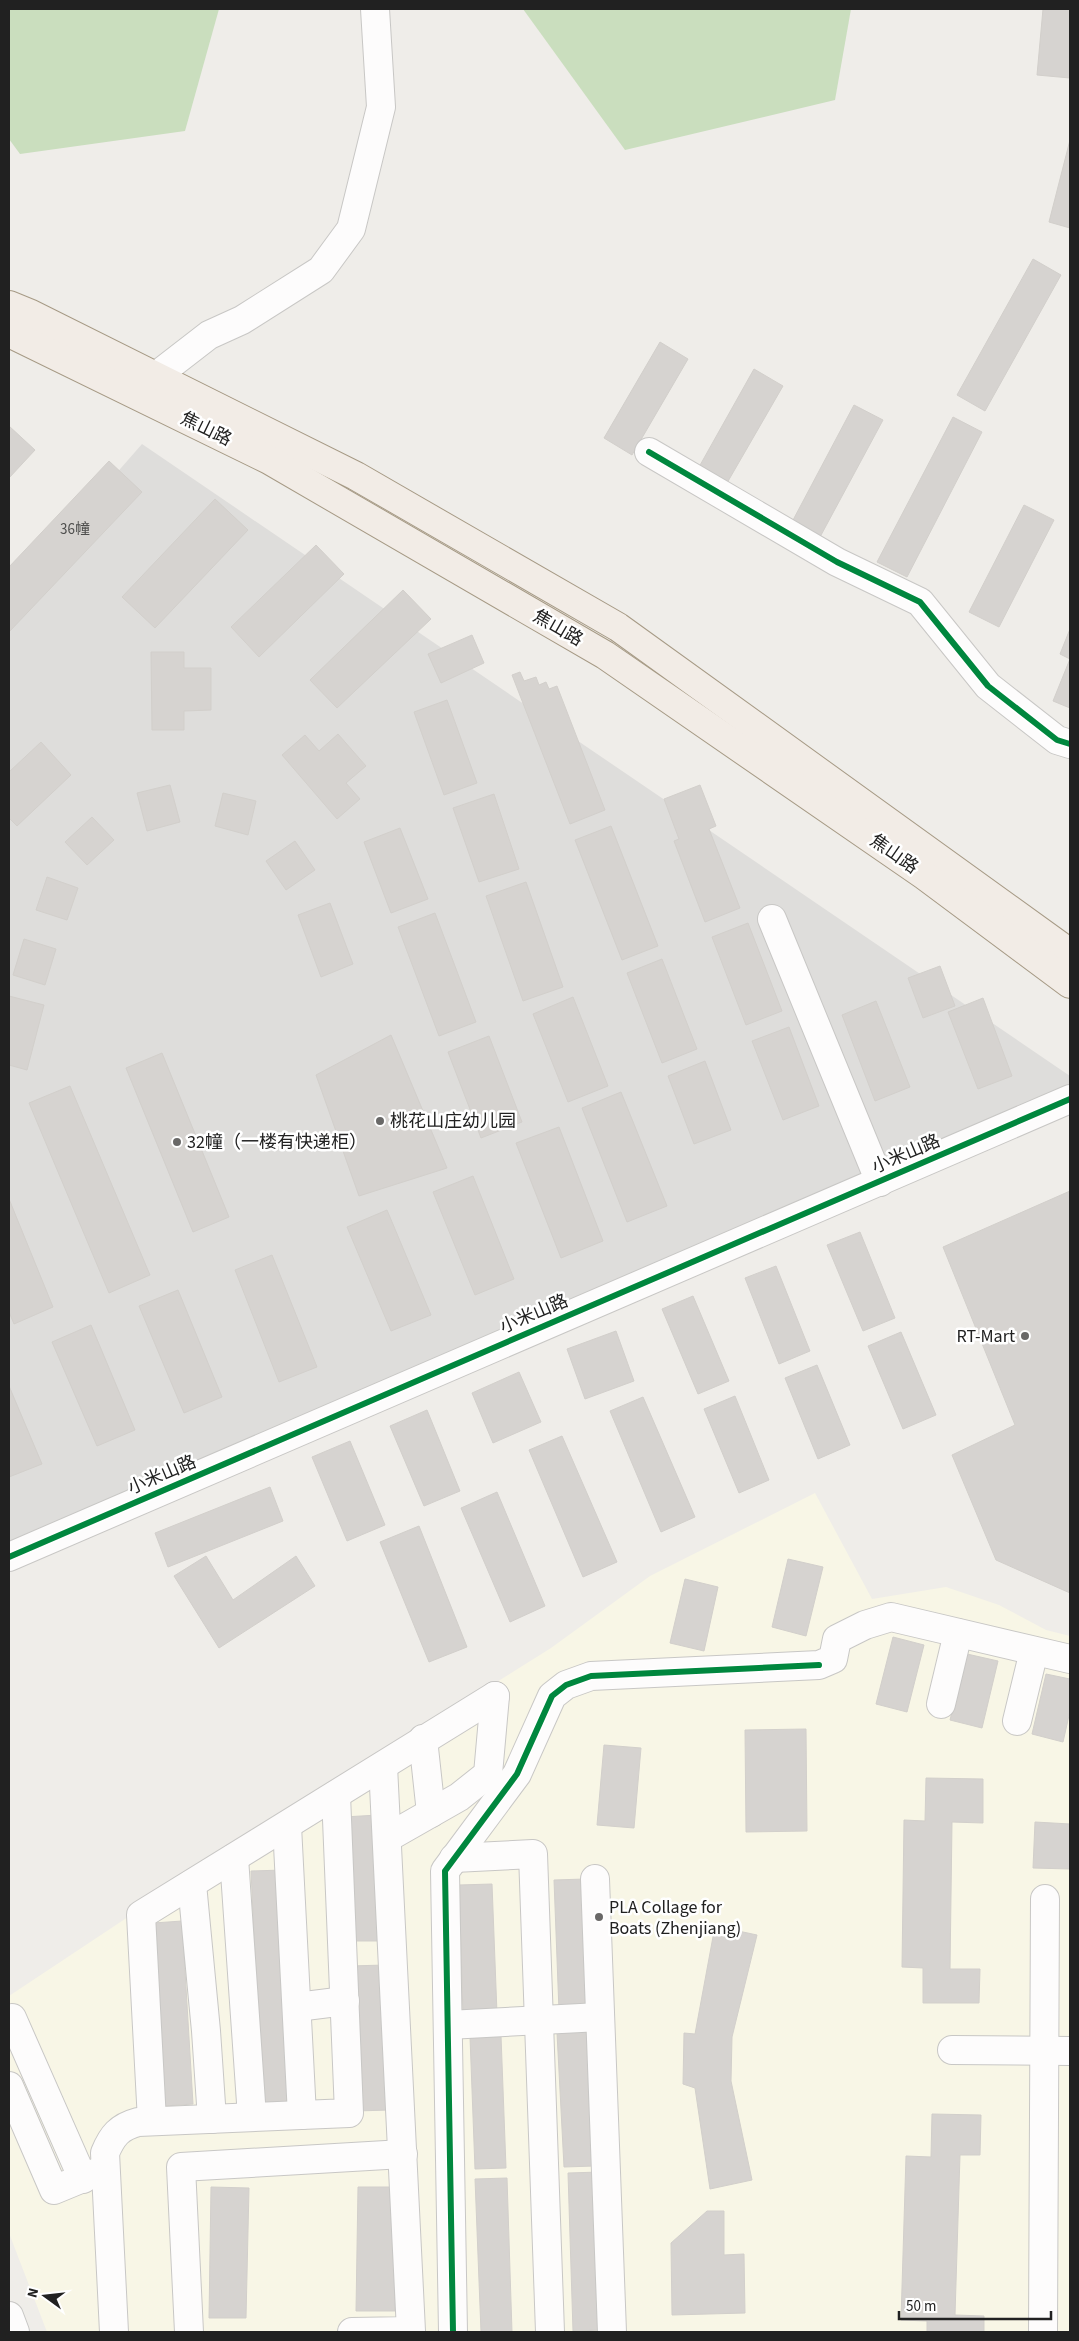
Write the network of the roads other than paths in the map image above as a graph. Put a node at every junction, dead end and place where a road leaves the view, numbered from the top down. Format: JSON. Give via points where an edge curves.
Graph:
{"nodes":[{"id":1,"x":375,"y":9,"type":"edge"},
{"id":2,"x":9,"y":306,"type":"edge"},
{"id":3,"x":9,"y":333,"type":"edge"},
{"id":4,"x":156,"y":376,"type":"junction"},
{"id":5,"x":649,"y":452,"type":"dead end"},
{"id":6,"x":1070,"y":744,"type":"edge"},
{"id":7,"x":772,"y":919,"type":"dead end"},
{"id":8,"x":1070,"y":953,"type":"edge"},
{"id":9,"x":1070,"y":984,"type":"edge"},
{"id":10,"x":1070,"y":1099,"type":"edge"},
{"id":11,"x":880,"y":1182,"type":"junction"},
{"id":12,"x":9,"y":1557,"type":"edge"},
{"id":13,"x":958,"y":1633,"type":"junction"},
{"id":14,"x":1034,"y":1651,"type":"junction"},
{"id":15,"x":1070,"y":1659,"type":"edge"},
{"id":16,"x":941,"y":1704,"type":"dead end"},
{"id":17,"x":1017,"y":1721,"type":"dead end"},
{"id":18,"x":423,"y":1739,"type":"junction"},
{"id":19,"x":383,"y":1766,"type":"junction"},
{"id":20,"x":336,"y":1795,"type":"junction"},
{"id":21,"x":431,"y":1813,"type":"junction"},
{"id":22,"x":287,"y":1826,"type":"junction"},
{"id":23,"x":387,"y":1838,"type":"junction"},
{"id":24,"x":234,"y":1858,"type":"junction"},
{"id":25,"x":454,"y":1858,"type":"junction"},
{"id":26,"x":595,"y":1879,"type":"dead end"},
{"id":27,"x":192,"y":1884,"type":"junction"},
{"id":28,"x":1045,"y":1899,"type":"dead end"},
{"id":29,"x":345,"y":2001,"type":"junction"},
{"id":30,"x":297,"y":2007,"type":"junction"},
{"id":31,"x":600,"y":2017,"type":"junction"},
{"id":32,"x":9,"y":2020,"type":"edge"},
{"id":33,"x":539,"y":2020,"type":"junction"},
{"id":34,"x":247,"y":2021,"type":"junction"},
{"id":35,"x":448,"y":2025,"type":"junction"},
{"id":36,"x":206,"y":2031,"type":"junction"},
{"id":37,"x":952,"y":2050,"type":"dead end"},
{"id":38,"x":1057,"y":2051,"type":"edge"},
{"id":39,"x":18,"y":2058,"type":"edge"},
{"id":40,"x":9,"y":2086,"type":"edge"},
{"id":41,"x":302,"y":2115,"type":"junction"},
{"id":42,"x":55,"y":2116,"type":"junction"},
{"id":43,"x":252,"y":2117,"type":"junction"},
{"id":44,"x":212,"y":2119,"type":"junction"},
{"id":45,"x":152,"y":2121,"type":"junction"},
{"id":46,"x":27,"y":2128,"type":"junction"},
{"id":47,"x":403,"y":2154,"type":"junction"},
{"id":48,"x":94,"y":2174,"type":"junction"},
{"id":49,"x":9,"y":2316,"type":"edge"},
{"id":50,"x":15,"y":2332,"type":"edge"},
{"id":51,"x":114,"y":2332,"type":"edge"},
{"id":52,"x":189,"y":2332,"type":"edge"},
{"id":53,"x":352,"y":2332,"type":"edge"},
{"id":54,"x":454,"y":2332,"type":"edge"},
{"id":55,"x":550,"y":2332,"type":"edge"},
{"id":56,"x":612,"y":2332,"type":"edge"},
{"id":57,"x":1043,"y":2332,"type":"edge"}],
"edges":[{"from":1,"to":4,"type":"street","via":[[381,107],[350,229],[321,270],[242,320],[209,335]]},
{"from":2,"to":4,"type":"main road","name":"焦山路"},
{"from":3,"to":9,"type":"main road","name":"焦山路","via":[[269,460],[605,655],[925,876]]},
{"from":4,"to":8,"type":"main road","name":"焦山路","via":[[356,476],[618,627]]},
{"from":5,"to":6,"type":"street","via":[[837,562],[920,602],[988,686],[1058,740]]},
{"from":7,"to":11,"type":"street"},
{"from":10,"to":11,"type":"street","name":"小米山路"},
{"from":11,"to":12,"type":"street","name":"小米山路"},
{"from":13,"to":14,"type":"street"},
{"from":13,"to":16,"type":"street"},
{"from":13,"to":25,"type":"street","via":[[891,1617],[864,1625],[837,1639],[833,1659],[819,1666],[591,1676],[566,1685],[552,1696],[517,1774]]},
{"from":14,"to":15,"type":"street"},
{"from":14,"to":17,"type":"street"},
{"from":18,"to":19,"type":"street"},
{"from":18,"to":21,"type":"street"},
{"from":18,"to":21,"type":"street","via":[[495,1696],[488,1774],[459,1798]]},
{"from":19,"to":20,"type":"street"},
{"from":19,"to":23,"type":"street"},
{"from":20,"to":22,"type":"street"},
{"from":20,"to":29,"type":"street"},
{"from":21,"to":23,"type":"street"},
{"from":22,"to":24,"type":"street"},
{"from":22,"to":30,"type":"street"},
{"from":23,"to":47,"type":"street"},
{"from":24,"to":27,"type":"street"},
{"from":24,"to":34,"type":"street"},
{"from":25,"to":33,"type":"street","via":[[533,1854]]},
{"from":25,"to":35,"type":"street","via":[[445,1871]]},
{"from":26,"to":31,"type":"street"},
{"from":27,"to":36,"type":"street"},
{"from":27,"to":45,"type":"street","via":[[141,1915]]},
{"from":28,"to":38,"type":"street"},
{"from":29,"to":30,"type":"street"},
{"from":29,"to":41,"type":"street","via":[[349,2113]]},
{"from":30,"to":41,"type":"street"},
{"from":31,"to":33,"type":"street"},
{"from":31,"to":56,"type":"street"},
{"from":32,"to":39,"type":"street","via":[[12,2018]]},
{"from":33,"to":35,"type":"street"},
{"from":33,"to":55,"type":"street"},
{"from":34,"to":36,"type":"street"},
{"from":34,"to":43,"type":"street"},
{"from":35,"to":54,"type":"street"},
{"from":36,"to":44,"type":"street"},
{"from":37,"to":38,"type":"street"},
{"from":38,"to":57,"type":"street"},
{"from":39,"to":42,"type":"street"},
{"from":40,"to":46,"type":"street"},
{"from":41,"to":43,"type":"street"},
{"from":42,"to":46,"type":"street"},
{"from":42,"to":48,"type":"street"},
{"from":43,"to":44,"type":"street"},
{"from":44,"to":45,"type":"street"},
{"from":45,"to":48,"type":"street","via":[[125,2125],[117,2131]]},
{"from":46,"to":48,"type":"street","via":[[54,2190]]},
{"from":47,"to":52,"type":"street","via":[[181,2167]]},
{"from":47,"to":53,"type":"street","via":[[410,2331]]},
{"from":48,"to":51,"type":"street"},
{"from":49,"to":50,"type":"street"}]}
